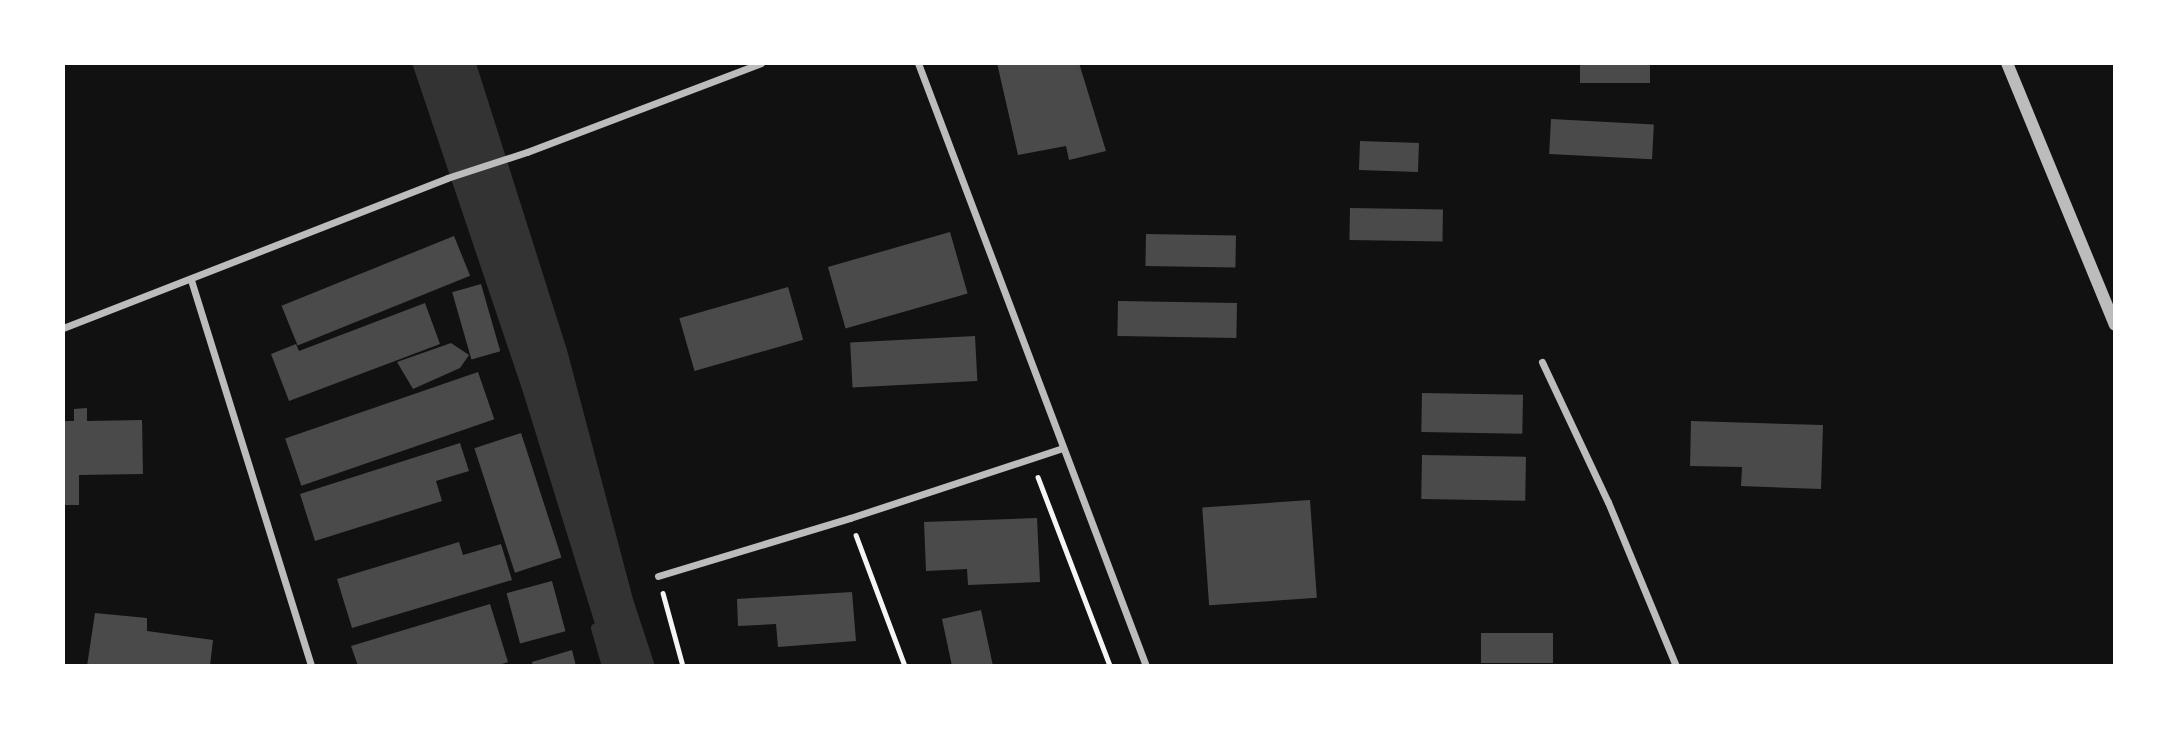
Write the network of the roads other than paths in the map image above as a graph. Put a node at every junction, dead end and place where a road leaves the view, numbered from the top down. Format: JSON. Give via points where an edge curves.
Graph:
{"nodes":[{"id":1,"x":761,"y":63,"type":"edge"},
{"id":2,"x":918,"y":63,"type":"edge"},
{"id":3,"x":2007,"y":63,"type":"edge"},
{"id":4,"x":738,"y":67,"type":"edge"},
{"id":5,"x":191,"y":280,"type":"junction"},
{"id":6,"x":2115,"y":325,"type":"edge"},
{"id":7,"x":63,"y":328,"type":"edge"},
{"id":8,"x":1542,"y":362,"type":"dead end"},
{"id":9,"x":1063,"y":447,"type":"junction"},
{"id":10,"x":658,"y":576,"type":"road end"},
{"id":11,"x":311,"y":666,"type":"edge"},
{"id":12,"x":1146,"y":666,"type":"edge"},
{"id":13,"x":1676,"y":666,"type":"edge"}],
"edges":[{"from":1,"to":4,"type":"street"},
{"from":2,"to":9,"type":"street"},
{"from":3,"to":6,"type":"street"},
{"from":4,"to":5,"type":"street"},
{"from":5,"to":7,"type":"street"},
{"from":5,"to":11,"type":"street"},
{"from":8,"to":13,"type":"street","via":[[1608,502]]},
{"from":9,"to":10,"type":"street"},
{"from":9,"to":12,"type":"street"}]}
